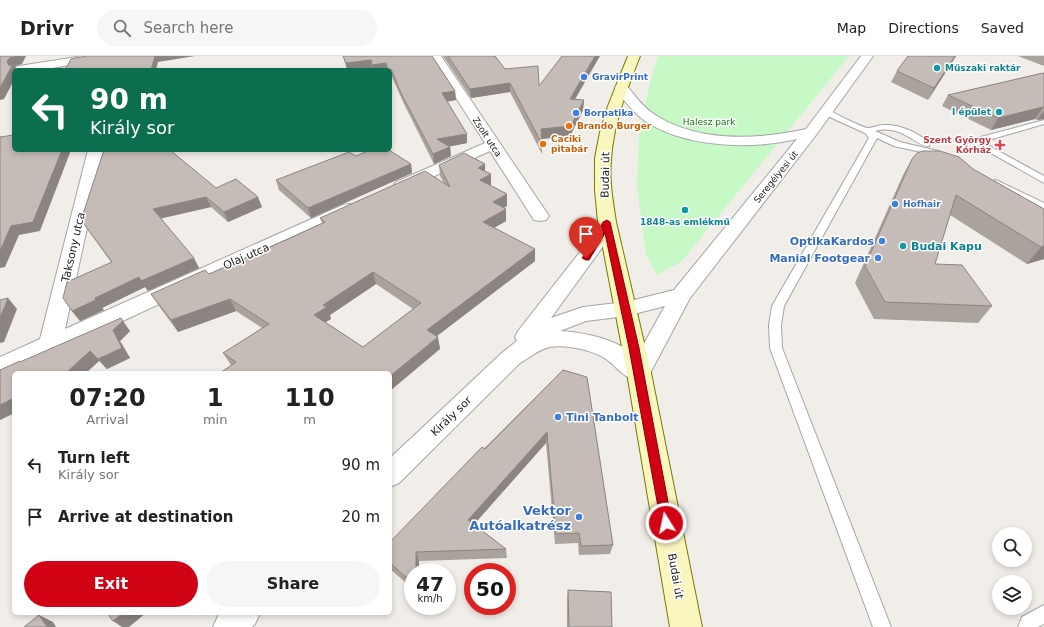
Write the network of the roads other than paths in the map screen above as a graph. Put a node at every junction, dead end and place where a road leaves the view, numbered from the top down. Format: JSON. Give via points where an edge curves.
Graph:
{"nodes":[{"id":1,"x":105,"y":56,"type":"edge"},
{"id":2,"x":435,"y":56,"type":"edge"},
{"id":3,"x":634,"y":56,"type":"edge"},
{"id":4,"x":867,"y":56,"type":"edge"},
{"id":5,"x":31,"y":68,"type":"edge"},
{"id":6,"x":621,"y":88,"type":"junction"},
{"id":7,"x":826,"y":112,"type":"junction"},
{"id":8,"x":1044,"y":122,"type":"edge"},
{"id":9,"x":868,"y":131,"type":"junction"},
{"id":10,"x":811,"y":132,"type":"junction"},
{"id":11,"x":926,"y":144,"type":"dead end"},
{"id":12,"x":492,"y":145,"type":"junction"},
{"id":13,"x":96,"y":152,"type":"edge"},
{"id":14,"x":940,"y":155,"type":"edge"},
{"id":15,"x":989,"y":179,"type":"edge"},
{"id":16,"x":1044,"y":180,"type":"edge"},
{"id":17,"x":1044,"y":207,"type":"edge"},
{"id":18,"x":540,"y":216,"type":"dead end"},
{"id":19,"x":607,"y":222,"type":"junction"},
{"id":20,"x":681,"y":295,"type":"junction"},
{"id":21,"x":626,"y":309,"type":"junction"},
{"id":22,"x":50,"y":345,"type":"junction"},
{"id":23,"x":512,"y":357,"type":"junction"},
{"id":24,"x":0,"y":367,"type":"edge"},
{"id":25,"x":639,"y":373,"type":"junction"},
{"id":26,"x":392,"y":473,"type":"edge"},
{"id":27,"x":1044,"y":614,"type":"edge"},
{"id":28,"x":242,"y":615,"type":"edge"},
{"id":29,"x":229,"y":627,"type":"edge"},
{"id":30,"x":686,"y":627,"type":"edge"},
{"id":31,"x":882,"y":627,"type":"edge"},
{"id":32,"x":1026,"y":627,"type":"edge"}],
"edges":[{"from":1,"to":5,"type":"street"},
{"from":2,"to":12,"type":"street","name":"Zsolt utca"},
{"from":3,"to":6,"type":"main road","name":"Budai út"},
{"from":4,"to":7,"type":"street","name":"Seregélyesi út"},
{"from":6,"to":10,"type":"street","via":[[637,107],[650,117],[698,136],[750,142],[791,138]]},
{"from":6,"to":19,"type":"main road","name":"Budai út","via":[[607,134],[603,159]]},
{"from":7,"to":9,"type":"lane"},
{"from":7,"to":10,"type":"street","name":"Seregélyesi út"},
{"from":8,"to":16,"type":"lane","via":[[977,143]]},
{"from":9,"to":11,"type":"lane","via":[[873,128],[902,130],[917,136]]},
{"from":9,"to":14,"type":"lane","via":[[897,144]]},
{"from":9,"to":31,"type":"lane","via":[[873,138],[778,306],[775,325],[776,348]]},
{"from":10,"to":20,"type":"street","name":"Seregélyesi út"},
{"from":12,"to":18,"type":"street","name":"Zsolt utca"},
{"from":12,"to":22,"type":"street","name":"Olaj utca"},
{"from":13,"to":22,"type":"street","name":"Taksony utca"},
{"from":15,"to":17,"type":"lane"},
{"from":19,"to":21,"type":"main road","name":"Budai út"},
{"from":19,"to":23,"type":"street","name":"Király sor","via":[[595,245]]},
{"from":20,"to":21,"type":"street"},
{"from":20,"to":25,"type":"street","name":"Seregélyesi út"},
{"from":21,"to":23,"type":"street","name":"Király sor","via":[[593,312],[566,319],[550,327]]},
{"from":21,"to":25,"type":"main road","name":"Budai út"},
{"from":22,"to":24,"type":"street","name":"Olaj utca"},
{"from":23,"to":25,"type":"street","name":"Király sor","via":[[549,339],[580,340],[613,352]]},
{"from":23,"to":26,"type":"street","name":"Király sor"},
{"from":25,"to":30,"type":"main road","name":"Budai út"},
{"from":27,"to":32,"type":"lane","via":[[1028,623]]},
{"from":28,"to":29,"type":"street"}]}
